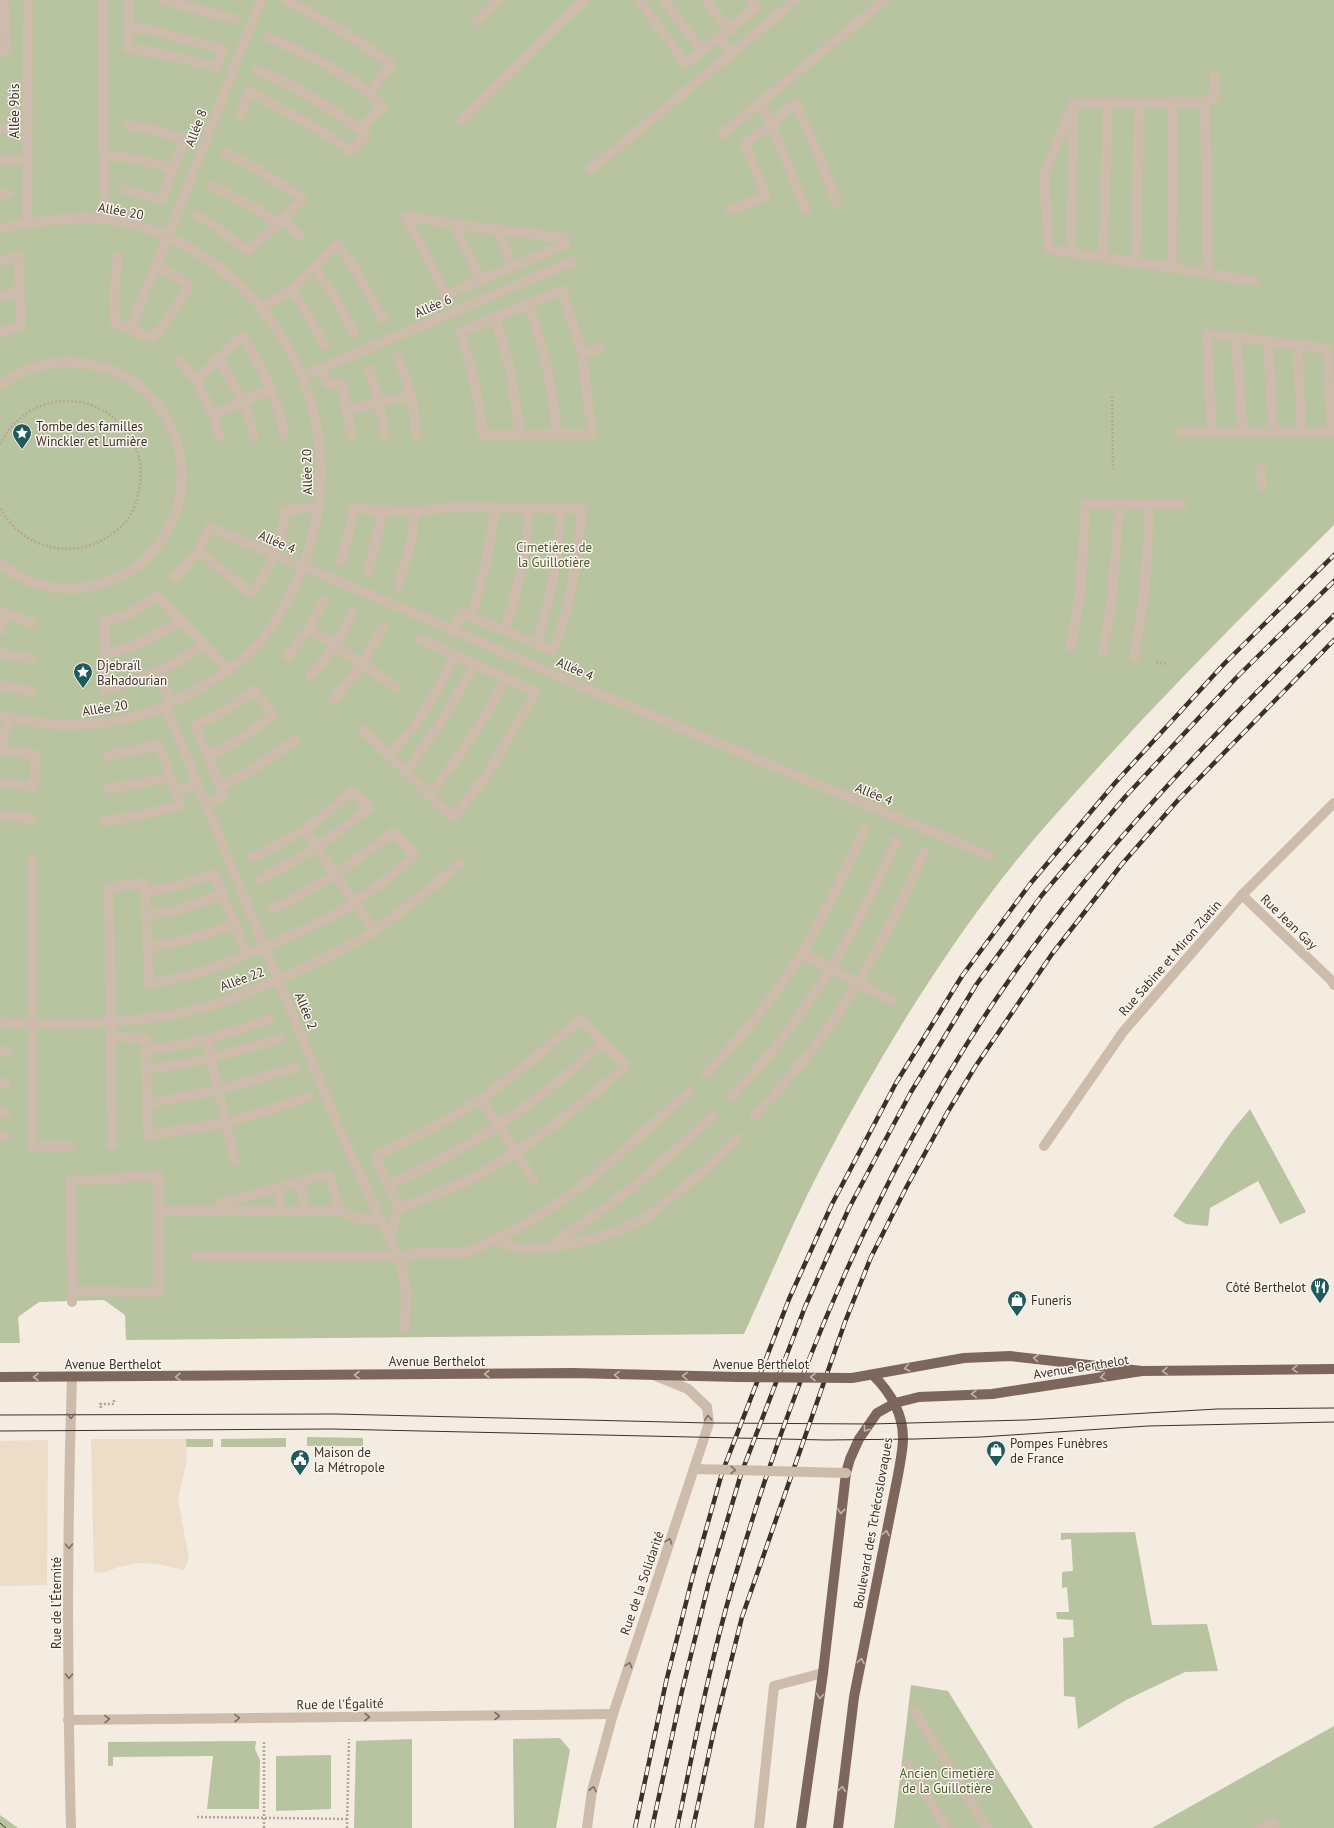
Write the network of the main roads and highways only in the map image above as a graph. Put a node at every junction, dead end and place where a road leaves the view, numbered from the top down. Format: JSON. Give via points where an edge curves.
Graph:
{"nodes":[{"id":1,"x":1334,"y":1368,"type":"edge"},
{"id":2,"x":1142,"y":1371,"type":"junction"},
{"id":3,"x":873,"y":1375,"type":"junction"},
{"id":4,"x":0,"y":1377,"type":"edge"},
{"id":5,"x":895,"y":1404,"type":"junction"},
{"id":6,"x":801,"y":1828,"type":"edge"},
{"id":7,"x":838,"y":1828,"type":"edge"}],
"edges":[{"from":1,"to":2,"type":"main road","name":"Avenue Berthelot","one_way":true},
{"from":2,"to":3,"type":"main road","name":"Avenue Berthelot","one_way":true,"via":[[1010,1356],[958,1358]]},
{"from":2,"to":5,"type":"main road","name":"Avenue Berthelot","one_way":true,"via":[[992,1394],[919,1397]]},
{"from":3,"to":4,"type":"main road","name":"Avenue Berthelot","one_way":true,"bridge":true,"via":[[852,1378],[565,1373]]},
{"from":3,"to":5,"type":"main road","via":[[887,1389]]},
{"from":5,"to":6,"type":"main road","name":"Boulevard des Tchécoslovaques","one_way":true,"via":[[877,1413],[859,1439],[846,1472],[823,1673]]},
{"from":7,"to":5,"type":"main road","name":"Boulevard des Tchécoslovaques","one_way":true,"via":[[854,1697],[903,1439]]}]}
